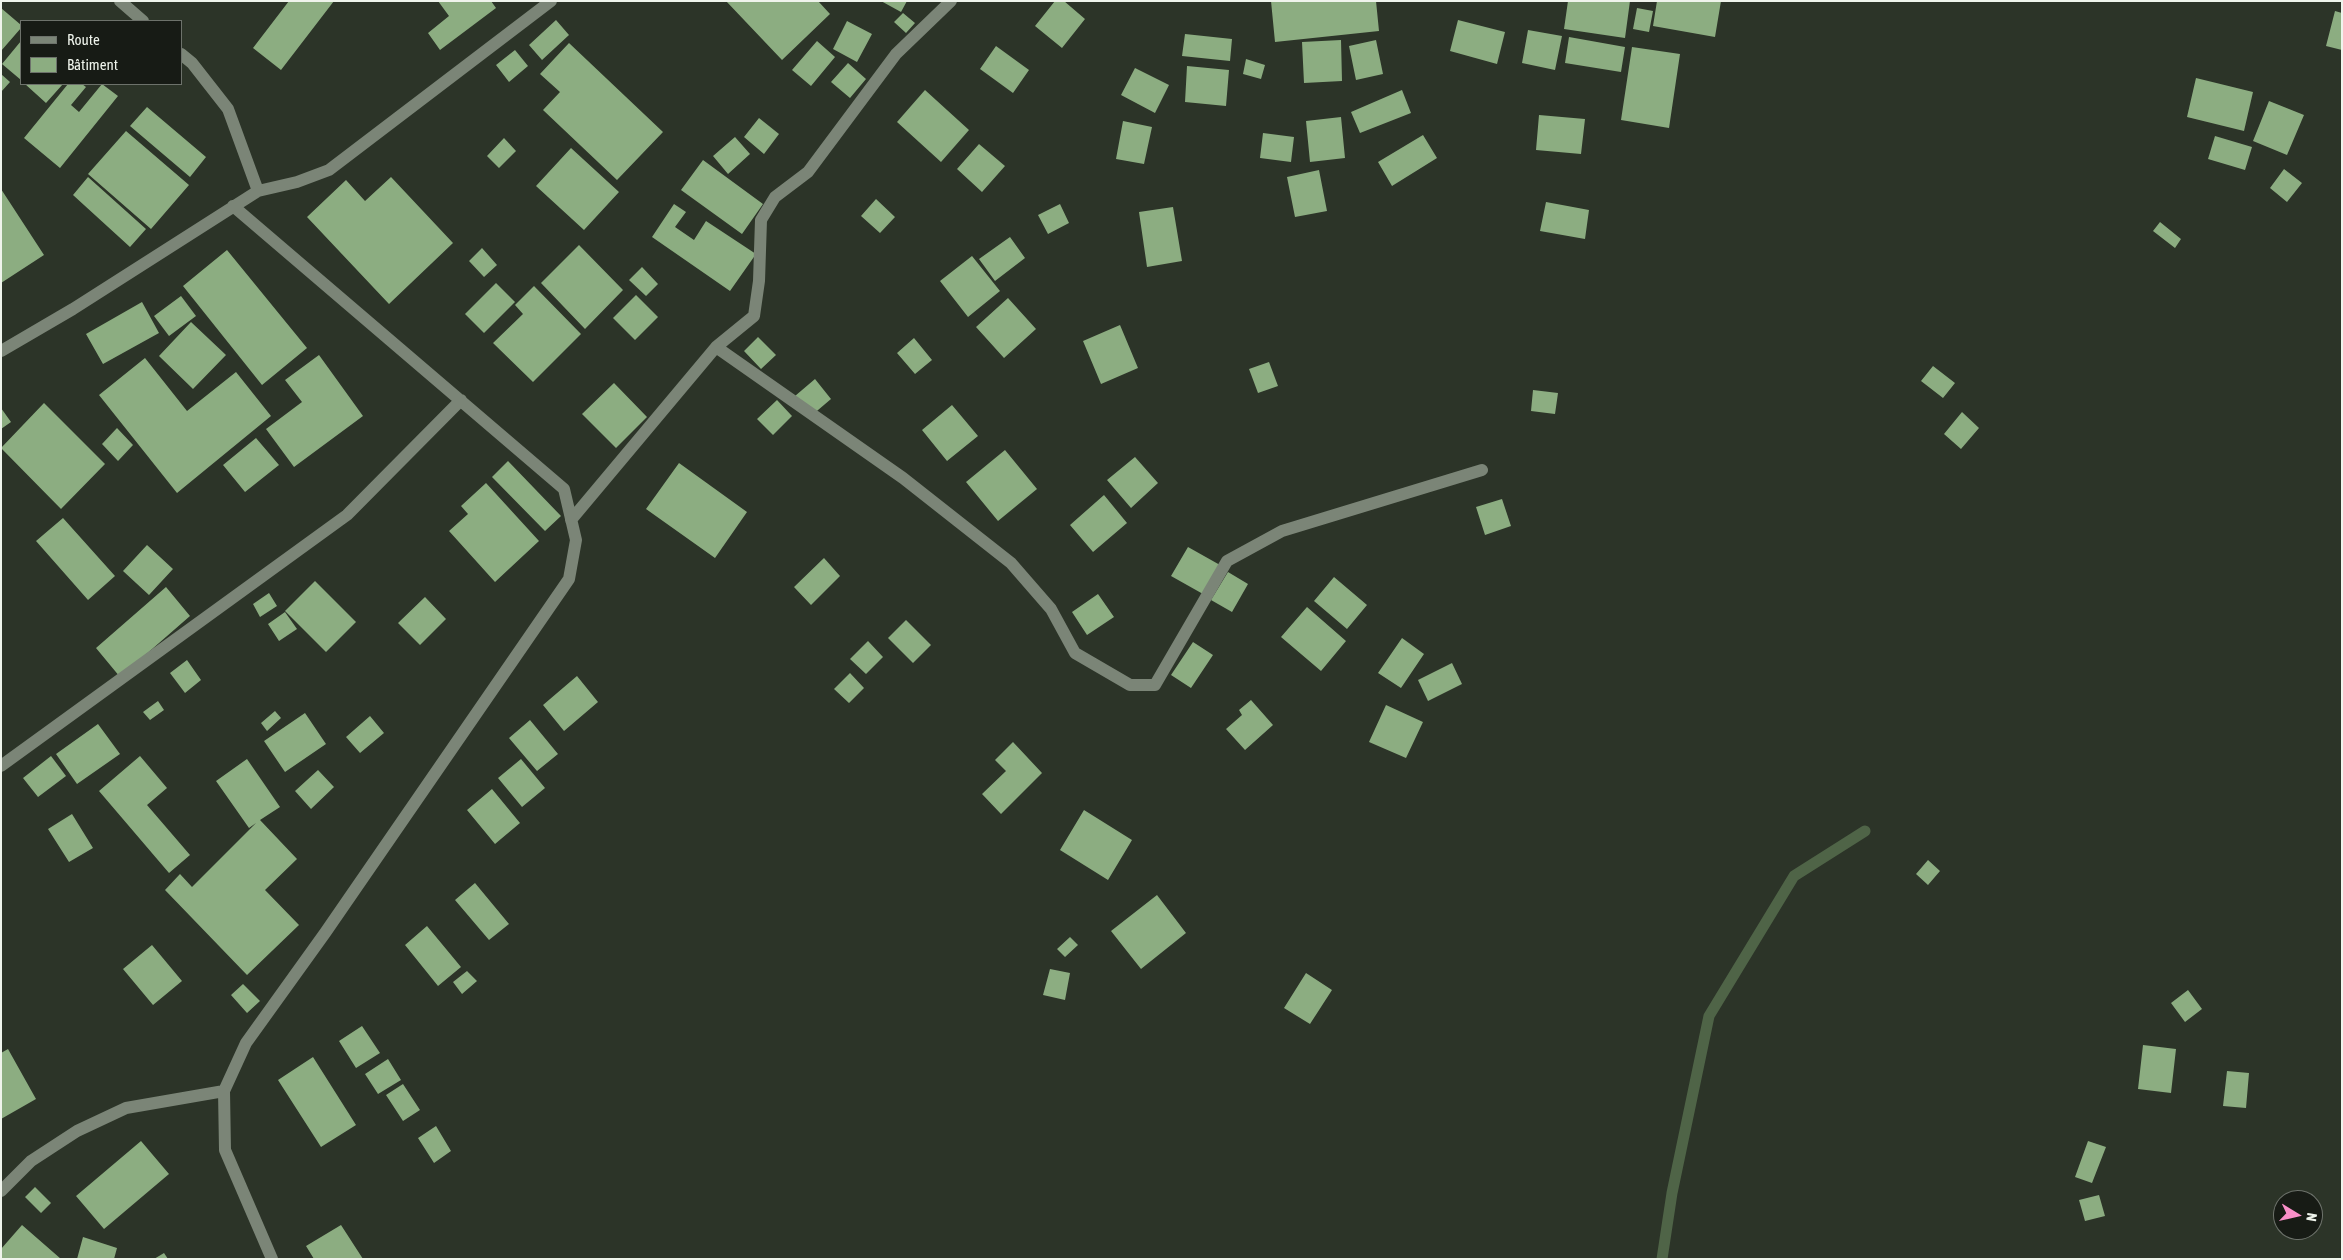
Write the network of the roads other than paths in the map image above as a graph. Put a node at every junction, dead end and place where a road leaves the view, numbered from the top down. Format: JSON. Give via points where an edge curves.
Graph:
{"nodes":[{"id":1,"x":120,"y":1,"type":"edge"},
{"id":2,"x":551,"y":1,"type":"edge"},
{"id":3,"x":951,"y":1,"type":"edge"},
{"id":4,"x":142,"y":20,"type":"edge"},
{"id":5,"x":182,"y":55,"type":"edge"},
{"id":6,"x":258,"y":191,"type":"junction"},
{"id":7,"x":233,"y":206,"type":"junction"},
{"id":8,"x":716,"y":347,"type":"junction"},
{"id":9,"x":1,"y":351,"type":"edge"},
{"id":10,"x":461,"y":400,"type":"junction"},
{"id":11,"x":1482,"y":470,"type":"dead end"},
{"id":12,"x":571,"y":520,"type":"junction"},
{"id":13,"x":1,"y":766,"type":"edge"},
{"id":14,"x":224,"y":1091,"type":"junction"},
{"id":15,"x":1,"y":1191,"type":"edge"},
{"id":16,"x":272,"y":1259,"type":"edge"}],
"edges":[{"from":1,"to":4,"type":"street"},
{"from":2,"to":6,"type":"street","via":[[329,170]]},
{"from":3,"to":8,"type":"street","via":[[896,54],[808,172],[775,197],[761,220],[754,316]]},
{"from":5,"to":6,"type":"street","via":[[228,109]]},
{"from":6,"to":7,"type":"street"},
{"from":7,"to":9,"type":"street","via":[[73,309]]},
{"from":7,"to":10,"type":"street"},
{"from":8,"to":11,"type":"street","via":[[903,478],[1011,563],[1051,609],[1075,652],[1130,685],[1155,685],[1227,561],[1282,532]]},
{"from":8,"to":12,"type":"street"},
{"from":10,"to":12,"type":"street","via":[[564,490]]},
{"from":10,"to":13,"type":"street","via":[[347,515]]},
{"from":12,"to":14,"type":"street","via":[[576,540],[569,579],[246,1043]]},
{"from":14,"to":15,"type":"street","via":[[126,1108],[77,1131],[46,1151]]},
{"from":14,"to":16,"type":"street","via":[[225,1150]]}]}
